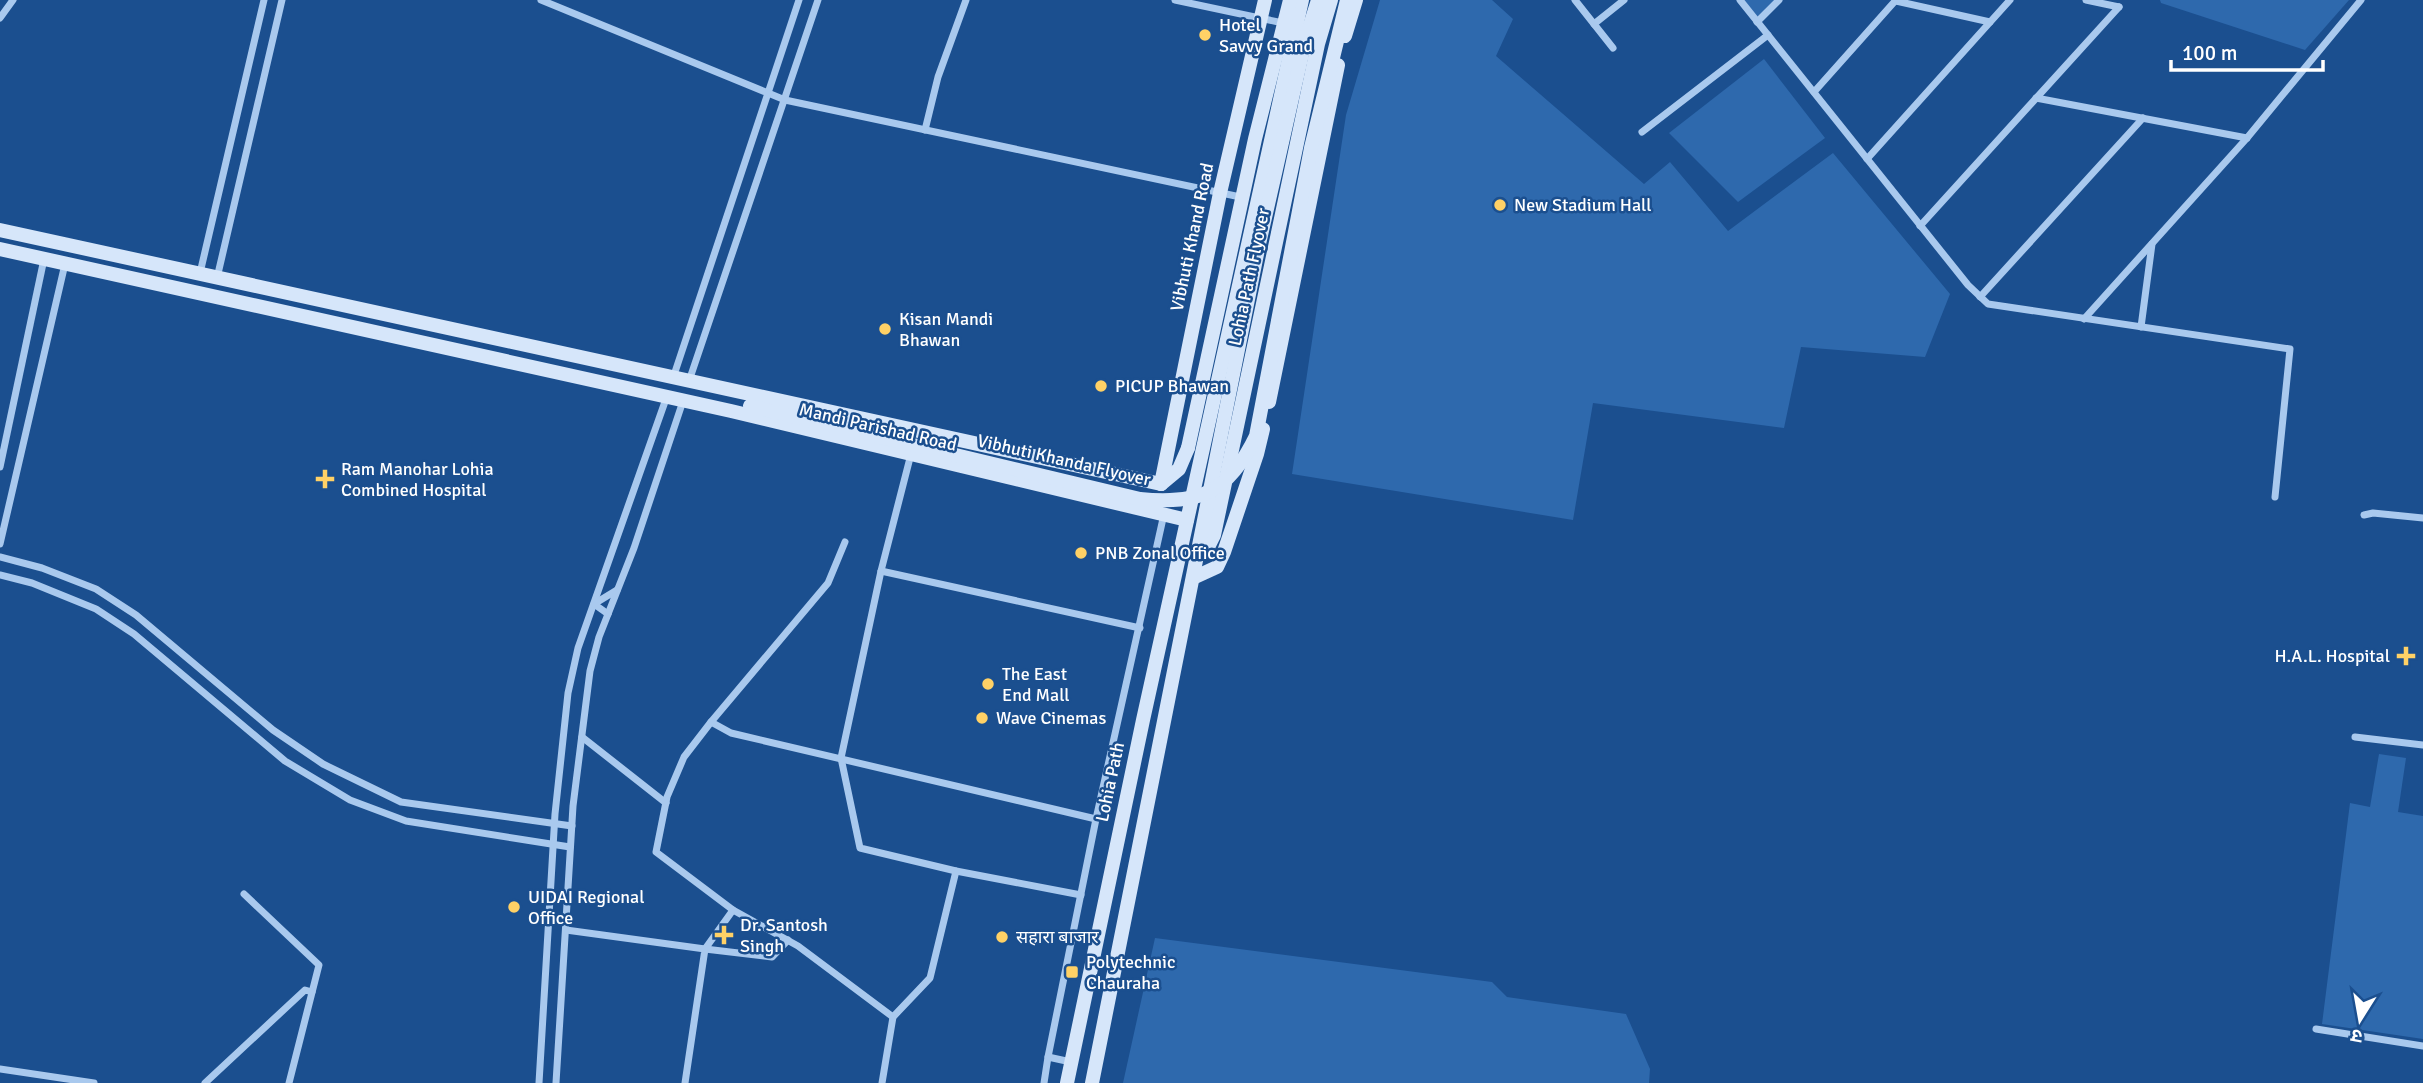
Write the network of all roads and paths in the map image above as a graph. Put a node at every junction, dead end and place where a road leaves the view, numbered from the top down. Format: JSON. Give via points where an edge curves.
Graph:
{"nodes":[{"id":1,"x":13,"y":0,"type":"edge"},
{"id":2,"x":264,"y":0,"type":"edge"},
{"id":3,"x":282,"y":0,"type":"edge"},
{"id":4,"x":541,"y":0,"type":"edge"},
{"id":5,"x":799,"y":0,"type":"edge"},
{"id":6,"x":818,"y":0,"type":"edge"},
{"id":7,"x":966,"y":0,"type":"edge"},
{"id":8,"x":1175,"y":0,"type":"edge"},
{"id":9,"x":1265,"y":0,"type":"edge"},
{"id":10,"x":1290,"y":0,"type":"edge"},
{"id":11,"x":1302,"y":0,"type":"edge"},
{"id":12,"x":1318,"y":0,"type":"edge"},
{"id":13,"x":1331,"y":0,"type":"edge"},
{"id":14,"x":1347,"y":0,"type":"edge"},
{"id":15,"x":1356,"y":0,"type":"edge"},
{"id":16,"x":1575,"y":0,"type":"edge"},
{"id":17,"x":1624,"y":0,"type":"edge"},
{"id":18,"x":1740,"y":0,"type":"edge"},
{"id":19,"x":1779,"y":0,"type":"edge"},
{"id":20,"x":1896,"y":0,"type":"edge"},
{"id":21,"x":2010,"y":0,"type":"edge"},
{"id":22,"x":2085,"y":0,"type":"edge"},
{"id":23,"x":2361,"y":0,"type":"edge"},
{"id":24,"x":2,"y":12,"type":"edge"},
{"id":25,"x":1260,"y":19,"type":"junction"},
{"id":26,"x":1757,"y":22,"type":"junction"},
{"id":27,"x":1990,"y":22,"type":"junction"},
{"id":28,"x":1594,"y":24,"type":"junction"},
{"id":29,"x":1294,"y":25,"type":"junction"},
{"id":30,"x":1768,"y":35,"type":"junction"},
{"id":31,"x":1312,"y":43,"type":"junction"},
{"id":32,"x":1613,"y":48,"type":"dead end"},
{"id":33,"x":1814,"y":92,"type":"junction"},
{"id":34,"x":768,"y":93,"type":"junction"},
{"id":35,"x":2036,"y":98,"type":"junction"},
{"id":36,"x":785,"y":100,"type":"junction"},
{"id":37,"x":2143,"y":118,"type":"junction"},
{"id":38,"x":925,"y":130,"type":"junction"},
{"id":39,"x":1642,"y":132,"type":"dead end"},
{"id":40,"x":2247,"y":138,"type":"junction"},
{"id":41,"x":1867,"y":159,"type":"junction"},
{"id":42,"x":1220,"y":193,"type":"junction"},
{"id":43,"x":1256,"y":200,"type":"junction"},
{"id":44,"x":1920,"y":226,"type":"junction"},
{"id":45,"x":0,"y":230,"type":"edge"},
{"id":46,"x":2152,"y":244,"type":"junction"},
{"id":47,"x":0,"y":249,"type":"edge"},
{"id":48,"x":44,"y":259,"type":"junction"},
{"id":49,"x":65,"y":263,"type":"junction"},
{"id":50,"x":200,"y":274,"type":"junction"},
{"id":51,"x":217,"y":278,"type":"junction"},
{"id":52,"x":1980,"y":296,"type":"junction"},
{"id":53,"x":2084,"y":319,"type":"junction"},
{"id":54,"x":2141,"y":327,"type":"junction"},
{"id":55,"x":673,"y":379,"type":"junction"},
{"id":56,"x":689,"y":382,"type":"junction"},
{"id":57,"x":667,"y":397,"type":"junction"},
{"id":58,"x":683,"y":400,"type":"junction"},
{"id":59,"x":731,"y":411,"type":"junction"},
{"id":60,"x":911,"y":454,"type":"junction"},
{"id":61,"x":0,"y":467,"type":"edge"},
{"id":62,"x":1113,"y":474,"type":"junction"},
{"id":63,"x":1161,"y":484,"type":"junction"},
{"id":64,"x":1194,"y":489,"type":"joint"},
{"id":65,"x":2276,"y":497,"type":"dead end"},
{"id":66,"x":1106,"y":502,"type":"junction"},
{"id":67,"x":1165,"y":514,"type":"junction"},
{"id":68,"x":2364,"y":515,"type":"dead end"},
{"id":69,"x":2423,"y":518,"type":"edge"},
{"id":70,"x":1187,"y":520,"type":"junction"},
{"id":71,"x":845,"y":542,"type":"dead end"},
{"id":72,"x":0,"y":544,"type":"edge"},
{"id":73,"x":0,"y":557,"type":"edge"},
{"id":74,"x":881,"y":571,"type":"junction"},
{"id":75,"x":0,"y":575,"type":"edge"},
{"id":76,"x":1193,"y":578,"type":"junction"},
{"id":77,"x":618,"y":589,"type":"junction"},
{"id":78,"x":594,"y":604,"type":"junction"},
{"id":79,"x":608,"y":614,"type":"junction"},
{"id":80,"x":1140,"y":628,"type":"junction"},
{"id":81,"x":711,"y":722,"type":"junction"},
{"id":82,"x":582,"y":737,"type":"junction"},
{"id":83,"x":2356,"y":737,"type":"dead end"},
{"id":84,"x":2423,"y":745,"type":"edge"},
{"id":85,"x":841,"y":758,"type":"junction"},
{"id":86,"x":666,"y":803,"type":"junction"},
{"id":87,"x":472,"y":813,"type":"junction"},
{"id":88,"x":1096,"y":819,"type":"junction"},
{"id":89,"x":554,"y":824,"type":"junction"},
{"id":90,"x":572,"y":826,"type":"junction"},
{"id":91,"x":469,"y":831,"type":"junction"},
{"id":92,"x":553,"y":844,"type":"junction"},
{"id":93,"x":570,"y":847,"type":"junction"},
{"id":94,"x":956,"y":871,"type":"junction"},
{"id":95,"x":244,"y":894,"type":"dead end"},
{"id":96,"x":1081,"y":895,"type":"junction"},
{"id":97,"x":733,"y":910,"type":"junction"},
{"id":98,"x":566,"y":930,"type":"junction"},
{"id":99,"x":788,"y":940,"type":"junction"},
{"id":100,"x":705,"y":949,"type":"junction"},
{"id":101,"x":312,"y":992,"type":"junction"},
{"id":102,"x":893,"y":1017,"type":"junction"},
{"id":103,"x":2316,"y":1029,"type":"dead end"},
{"id":104,"x":2423,"y":1046,"type":"edge"},
{"id":105,"x":541,"y":1049,"type":"junction"},
{"id":106,"x":558,"y":1050,"type":"junction"},
{"id":107,"x":1048,"y":1057,"type":"junction"},
{"id":108,"x":1071,"y":1062,"type":"junction"},
{"id":109,"x":0,"y":1069,"type":"edge"},
{"id":110,"x":94,"y":1083,"type":"edge"},
{"id":111,"x":205,"y":1083,"type":"edge"},
{"id":112,"x":289,"y":1083,"type":"edge"},
{"id":113,"x":539,"y":1083,"type":"edge"},
{"id":114,"x":556,"y":1083,"type":"edge"},
{"id":115,"x":685,"y":1083,"type":"edge"},
{"id":116,"x":882,"y":1083,"type":"edge"},
{"id":117,"x":1044,"y":1083,"type":"edge"},
{"id":118,"x":1066,"y":1083,"type":"edge"},
{"id":119,"x":1092,"y":1083,"type":"edge"}],
"edges":[{"from":1,"to":24,"type":"street"},
{"from":2,"to":50,"type":"street"},
{"from":3,"to":51,"type":"street"},
{"from":4,"to":34,"type":"street"},
{"from":5,"to":34,"type":"street"},
{"from":6,"to":36,"type":"street"},
{"from":7,"to":38,"type":"street","via":[[938,77]]},
{"from":8,"to":25,"type":"street"},
{"from":9,"to":25,"type":"main road","name":"Vibhuti Khand Road"},
{"from":10,"to":63,"type":"main road","name":"Lohia Path Flyover","bridge":true,"via":[[1188,448],[1179,469]]},
{"from":11,"to":29,"type":"main road","name":"Lohia Path Flyover"},
{"from":12,"to":31,"type":"main road","name":"Lohia Path Flyover"},
{"from":13,"to":31,"type":"main road","name":"Lohia Path Flyover"},
{"from":14,"to":59,"type":"main road","name":"Vibhuti Khanda Flyover","bridge":true,"via":[[1311,148],[1256,436],[1244,461],[1216,489],[1169,501],[1140,499],[750,406]]},
{"from":15,"to":76,"type":"main road","via":[[1333,89],[1257,454],[1217,567]]},
{"from":16,"to":28,"type":"street"},
{"from":17,"to":28,"type":"street"},
{"from":18,"to":26,"type":"street"},
{"from":19,"to":26,"type":"street"},
{"from":20,"to":27,"type":"street"},
{"from":20,"to":33,"type":"street"},
{"from":21,"to":27,"type":"street"},
{"from":22,"to":35,"type":"street","via":[[2119,7]]},
{"from":23,"to":40,"type":"street"},
{"from":25,"to":29,"type":"street"},
{"from":25,"to":42,"type":"main road","name":"Vibhuti Khand Road"},
{"from":26,"to":30,"type":"street"},
{"from":27,"to":41,"type":"street"},
{"from":28,"to":32,"type":"street"},
{"from":29,"to":43,"type":"main road","name":"Lohia Path Flyover"},
{"from":30,"to":33,"type":"street"},
{"from":30,"to":39,"type":"street"},
{"from":31,"to":76,"type":"main road","name":"Lohia Path Flyover","via":[[1259,244]]},
{"from":33,"to":41,"type":"street"},
{"from":34,"to":36,"type":"street"},
{"from":34,"to":55,"type":"street"},
{"from":35,"to":37,"type":"street"},
{"from":35,"to":44,"type":"street"},
{"from":36,"to":38,"type":"street"},
{"from":36,"to":56,"type":"street"},
{"from":37,"to":40,"type":"street"},
{"from":37,"to":52,"type":"street"},
{"from":38,"to":42,"type":"street"},
{"from":40,"to":46,"type":"street"},
{"from":41,"to":44,"type":"street"},
{"from":42,"to":43,"type":"street"},
{"from":42,"to":63,"type":"main road","name":"Vibhuti Khand Road"},
{"from":43,"to":64,"type":"main road","name":"Lohia Path Flyover"},
{"from":44,"to":52,"type":"street"},
{"from":45,"to":50,"type":"main road"},
{"from":46,"to":53,"type":"street"},
{"from":46,"to":54,"type":"street"},
{"from":47,"to":48,"type":"main road","name":"Mandi Parishad Road"},
{"from":48,"to":49,"type":"main road","name":"Mandi Parishad Road"},
{"from":48,"to":61,"type":"street"},
{"from":49,"to":57,"type":"main road","name":"Mandi Parishad Road"},
{"from":49,"to":72,"type":"street"},
{"from":50,"to":51,"type":"main road"},
{"from":51,"to":55,"type":"main road"},
{"from":52,"to":53,"type":"street","via":[[1988,304]]},
{"from":53,"to":54,"type":"street"},
{"from":54,"to":65,"type":"street","via":[[2290,349]]},
{"from":55,"to":56,"type":"main road"},
{"from":56,"to":62,"type":"main road"},
{"from":57,"to":58,"type":"main road","name":"Mandi Parishad Road"},
{"from":57,"to":78,"type":"street"},
{"from":58,"to":59,"type":"main road","name":"Mandi Parishad Road"},
{"from":58,"to":77,"type":"street"},
{"from":59,"to":60,"type":"main road","name":"Mandi Parishad Road"},
{"from":60,"to":66,"type":"main road","name":"Mandi Parishad Road"},
{"from":60,"to":74,"type":"street"},
{"from":62,"to":63,"type":"main road"},
{"from":62,"to":66,"type":"main road"},
{"from":64,"to":70,"type":"main road","name":"Lohia Path"},
{"from":66,"to":67,"type":"main road","name":"Mandi Parishad Road"},
{"from":67,"to":70,"type":"main road","name":"Mandi Parishad Road"},
{"from":67,"to":80,"type":"street"},
{"from":68,"to":69,"type":"street"},
{"from":70,"to":108,"type":"main road","name":"Lohia Path"},
{"from":71,"to":81,"type":"street","via":[[828,583]]},
{"from":73,"to":87,"type":"street","via":[[96,589],[136,615],[274,730],[323,764],[401,802]]},
{"from":74,"to":80,"type":"street"},
{"from":74,"to":85,"type":"street"},
{"from":75,"to":91,"type":"street","via":[[96,609],[134,634],[285,761],[350,800],[406,821]]},
{"from":76,"to":119,"type":"main road","name":"Lohia Path Flyover"},
{"from":77,"to":78,"type":"street"},
{"from":77,"to":79,"type":"street"},
{"from":78,"to":79,"type":"street"},
{"from":78,"to":89,"type":"street","via":[[568,693]]},
{"from":79,"to":82,"type":"street","via":[[590,671]]},
{"from":80,"to":88,"type":"street"},
{"from":81,"to":85,"type":"street","via":[[730,733]]},
{"from":81,"to":86,"type":"street","via":[[684,757]]},
{"from":82,"to":86,"type":"street"},
{"from":82,"to":90,"type":"street"},
{"from":83,"to":84,"type":"street"},
{"from":85,"to":88,"type":"street"},
{"from":85,"to":94,"type":"street","via":[[860,848]]},
{"from":86,"to":97,"type":"street","via":[[656,852]]},
{"from":87,"to":89,"type":"street"},
{"from":87,"to":91,"type":"street"},
{"from":88,"to":96,"type":"street"},
{"from":89,"to":90,"type":"street"},
{"from":89,"to":92,"type":"street"},
{"from":90,"to":93,"type":"street"},
{"from":91,"to":92,"type":"street"},
{"from":92,"to":93,"type":"street"},
{"from":92,"to":105,"type":"street"},
{"from":93,"to":98,"type":"street"},
{"from":94,"to":96,"type":"street"},
{"from":94,"to":102,"type":"street","via":[[930,978]]},
{"from":95,"to":101,"type":"street","via":[[319,965]]},
{"from":96,"to":107,"type":"street"},
{"from":97,"to":99,"type":"street"},
{"from":97,"to":100,"type":"street"},
{"from":98,"to":100,"type":"street"},
{"from":98,"to":106,"type":"street"},
{"from":99,"to":100,"type":"street","via":[[772,957]]},
{"from":99,"to":102,"type":"street"},
{"from":100,"to":115,"type":"street"},
{"from":101,"to":111,"type":"street","via":[[305,990]]},
{"from":101,"to":112,"type":"street"},
{"from":102,"to":116,"type":"street"},
{"from":103,"to":104,"type":"street"},
{"from":105,"to":106,"type":"street"},
{"from":105,"to":113,"type":"street"},
{"from":106,"to":114,"type":"street"},
{"from":107,"to":108,"type":"street"},
{"from":107,"to":117,"type":"street"},
{"from":108,"to":118,"type":"main road","name":"Lohia Path"},
{"from":109,"to":110,"type":"street"}]}
